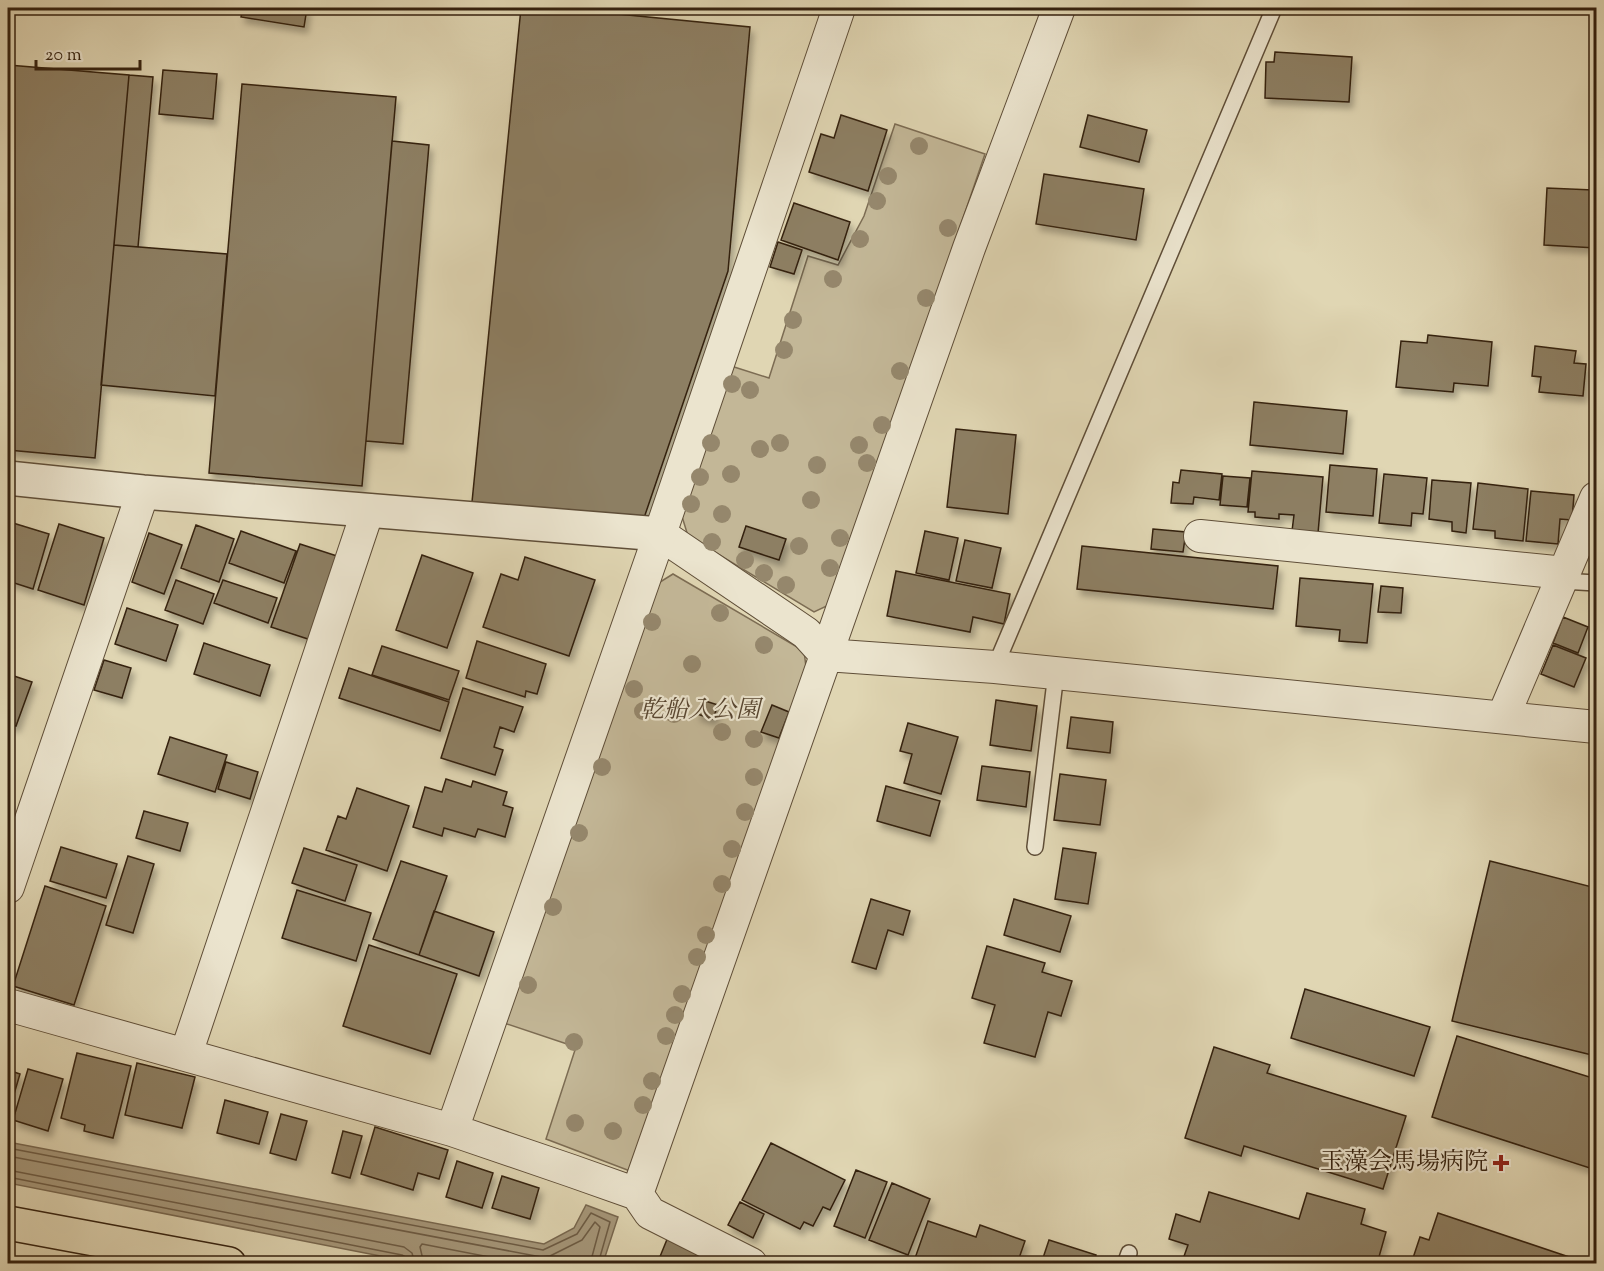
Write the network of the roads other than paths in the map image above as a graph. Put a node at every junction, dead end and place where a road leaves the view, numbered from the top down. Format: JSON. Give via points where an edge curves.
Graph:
{"nodes":[{"id":1,"x":839,"y":8,"type":"edge"},
{"id":2,"x":1059,"y":8,"type":"edge"},
{"id":3,"x":1274,"y":8,"type":"edge"},
{"id":4,"x":8,"y":478,"type":"edge"},
{"id":5,"x":143,"y":492,"type":"junction"},
{"id":6,"x":1596,"y":498,"type":"edge"},
{"id":7,"x":368,"y":510,"type":"junction"},
{"id":8,"x":1218,"y":529,"type":"dead end"},
{"id":9,"x":660,"y":534,"type":"junction"},
{"id":10,"x":1564,"y":577,"type":"junction"},
{"id":11,"x":1596,"y":583,"type":"edge"},
{"id":12,"x":826,"y":655,"type":"junction"},
{"id":13,"x":995,"y":667,"type":"junction"},
{"id":14,"x":1056,"y":673,"type":"junction"},
{"id":15,"x":1503,"y":717,"type":"junction"},
{"id":16,"x":1596,"y":727,"type":"edge"},
{"id":17,"x":1035,"y":847,"type":"dead end"},
{"id":18,"x":8,"y":887,"type":"edge"},
{"id":19,"x":8,"y":1005,"type":"edge"},
{"id":20,"x":186,"y":1054,"type":"junction"},
{"id":21,"x":452,"y":1130,"type":"junction"},
{"id":22,"x":637,"y":1194,"type":"junction"},
{"id":23,"x":8,"y":1223,"type":"edge"},
{"id":24,"x":229,"y":1263,"type":"edge"},
{"id":25,"x":751,"y":1263,"type":"edge"}],
"edges":[{"from":1,"to":9,"type":"street"},
{"from":2,"to":12,"type":"street","via":[[969,248]]},
{"from":3,"to":13,"type":"lane"},
{"from":4,"to":5,"type":"street"},
{"from":5,"to":7,"type":"street"},
{"from":5,"to":18,"type":"street"},
{"from":6,"to":10,"type":"street"},
{"from":7,"to":9,"type":"street"},
{"from":7,"to":20,"type":"street"},
{"from":8,"to":10,"type":"street","via":[[1376,540]]},
{"from":9,"to":12,"type":"street","via":[[798,628]]},
{"from":9,"to":21,"type":"street"},
{"from":10,"to":11,"type":"lane"},
{"from":10,"to":15,"type":"street"},
{"from":12,"to":13,"type":"street"},
{"from":12,"to":22,"type":"street"},
{"from":13,"to":14,"type":"street"},
{"from":14,"to":15,"type":"street"},
{"from":14,"to":17,"type":"lane"},
{"from":15,"to":16,"type":"street"},
{"from":19,"to":20,"type":"street"},
{"from":20,"to":21,"type":"street"},
{"from":21,"to":22,"type":"street"},
{"from":22,"to":25,"type":"street","via":[[651,1213]]},
{"from":23,"to":24,"type":"main road"}]}
